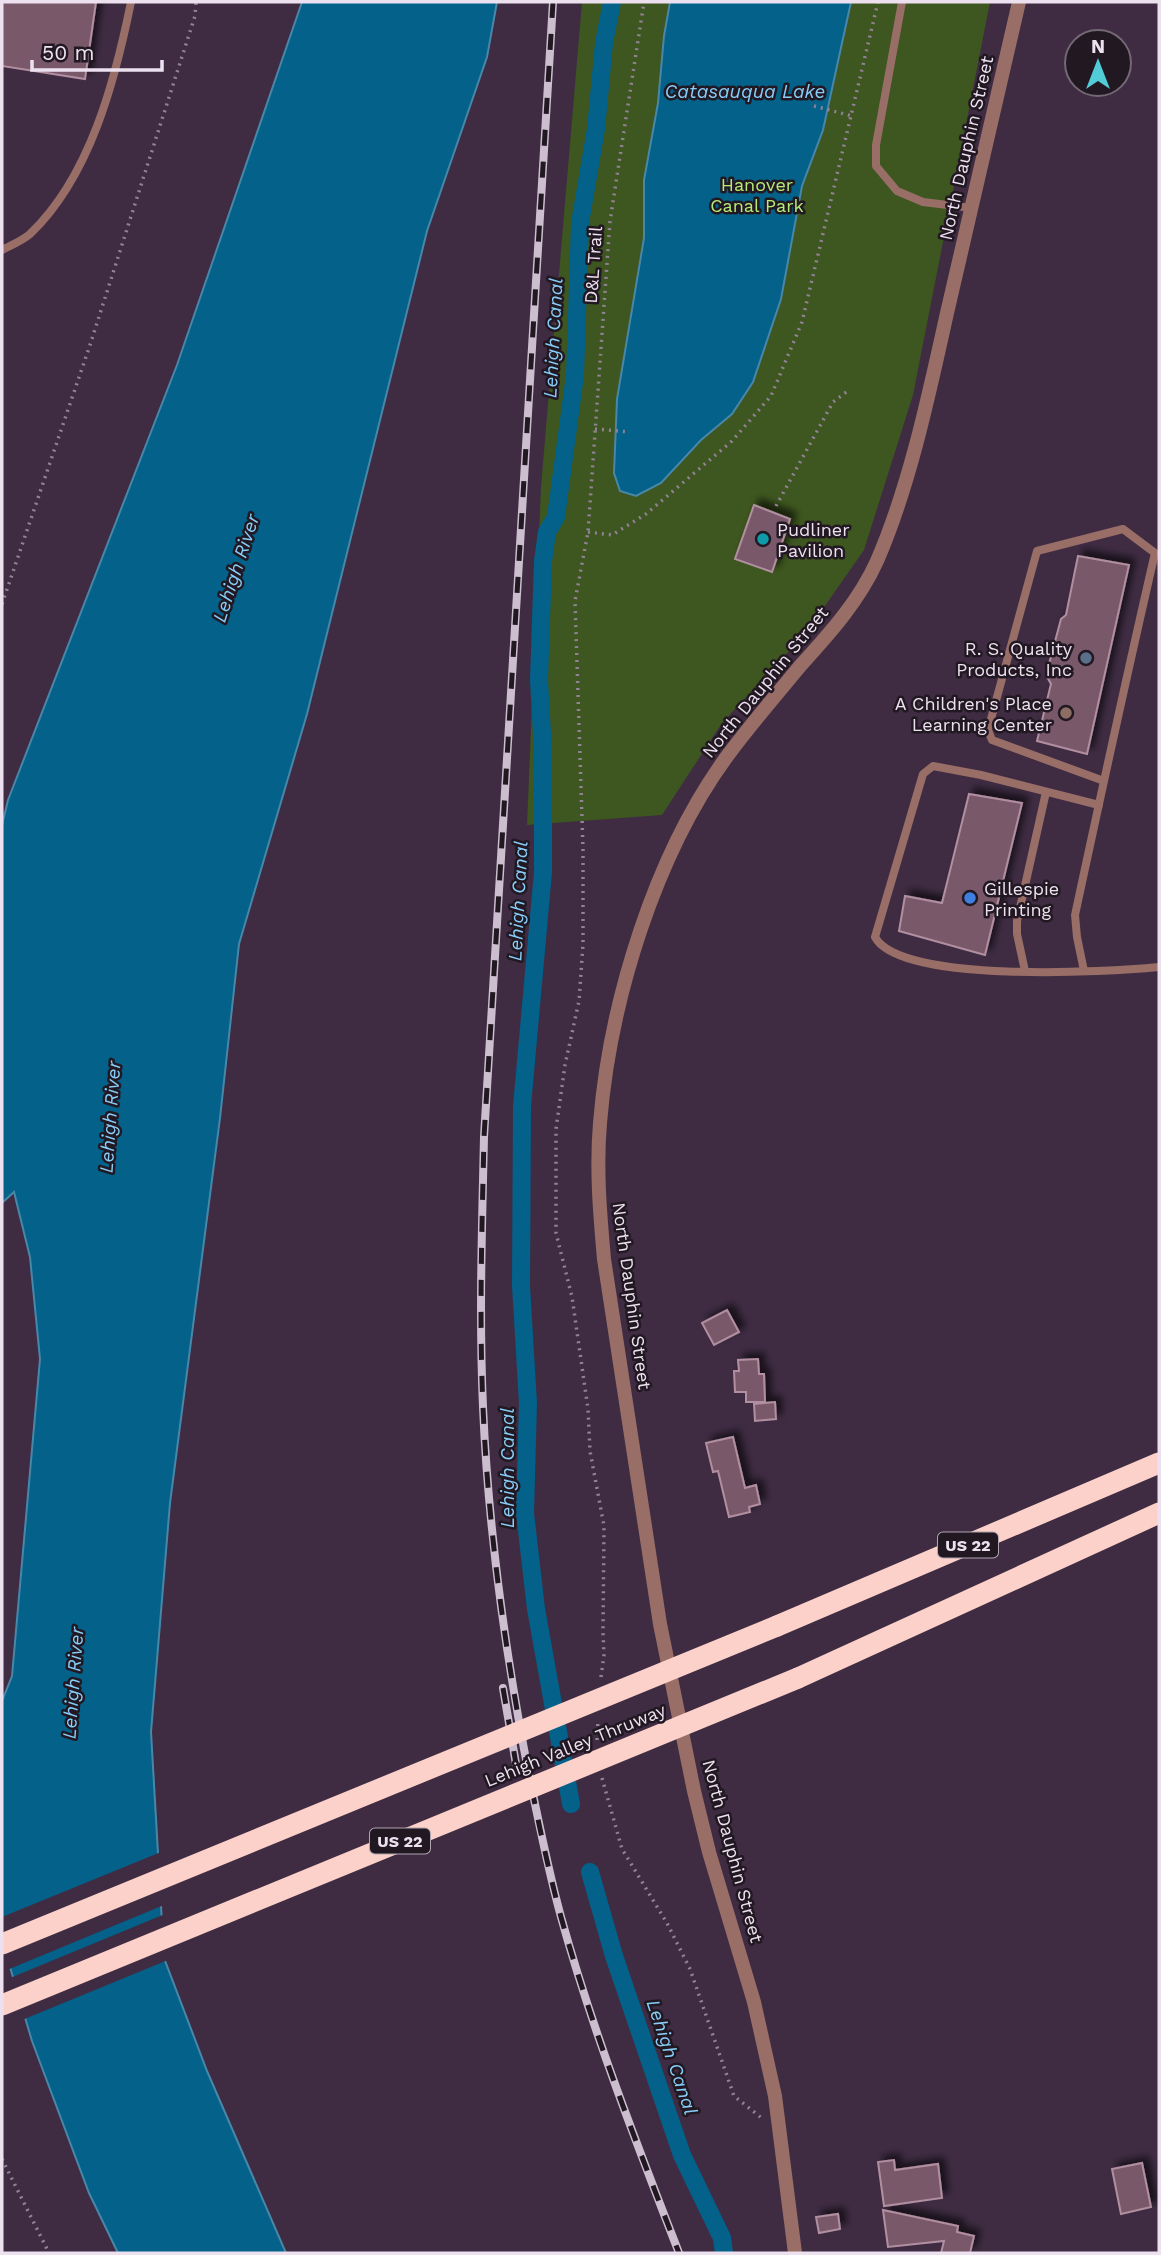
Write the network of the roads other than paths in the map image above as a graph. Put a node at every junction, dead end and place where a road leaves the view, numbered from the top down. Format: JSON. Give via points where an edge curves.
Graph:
{"nodes":[{"id":1,"x":131,"y":2,"type":"edge"},
{"id":2,"x":902,"y":2,"type":"edge"},
{"id":3,"x":1019,"y":2,"type":"edge"},
{"id":4,"x":972,"y":208,"type":"junction"},
{"id":5,"x":2,"y":250,"type":"edge"},
{"id":6,"x":1104,"y":781,"type":"junction"},
{"id":7,"x":1046,"y":792,"type":"junction"},
{"id":8,"x":1099,"y":805,"type":"junction"},
{"id":9,"x":1159,"y":967,"type":"edge"},
{"id":10,"x":1025,"y":971,"type":"junction"},
{"id":11,"x":1084,"y":971,"type":"junction"},
{"id":12,"x":1159,"y":1463,"type":"edge"},
{"id":13,"x":1159,"y":1513,"type":"edge"},
{"id":14,"x":2,"y":1944,"type":"edge"},
{"id":15,"x":2,"y":2005,"type":"edge"},
{"id":16,"x":795,"y":2253,"type":"edge"}],
"edges":[{"from":1,"to":5,"type":"lane","via":[[109,92],[84,158],[29,236]]},
{"from":2,"to":4,"type":"lane","via":[[876,166],[897,191],[923,202]]},
{"from":3,"to":4,"type":"street","name":"North Dauphin Street"},
{"from":4,"to":16,"type":"street","name":"North Dauphin Street","via":[[928,398],[891,526],[859,593],[727,757],[670,856],[624,987],[608,1059],[600,1126],[598,1182],[604,1259],[660,1623],[697,1803],[773,2085]]},
{"from":6,"to":6,"type":"lane","via":[[1155,553],[1123,529],[1037,551],[988,730],[992,740]]},
{"from":6,"to":8,"type":"lane"},
{"from":7,"to":8,"type":"lane"},
{"from":7,"to":10,"type":"lane","via":[[1017,920]]},
{"from":7,"to":10,"type":"lane","via":[[933,766],[923,774],[875,937],[893,953],[924,963]]},
{"from":8,"to":11,"type":"lane","via":[[1075,915]]},
{"from":9,"to":11,"type":"lane"},
{"from":10,"to":11,"type":"lane"},
{"from":12,"to":14,"type":"highway","name":"Lehigh Valley Thruway","number":"US 22","bridge":true,"via":[[777,1626]]},
{"from":13,"to":15,"type":"highway","name":"Lehigh Valley Thruway","number":"US 22","bridge":true,"via":[[798,1678]]}]}
